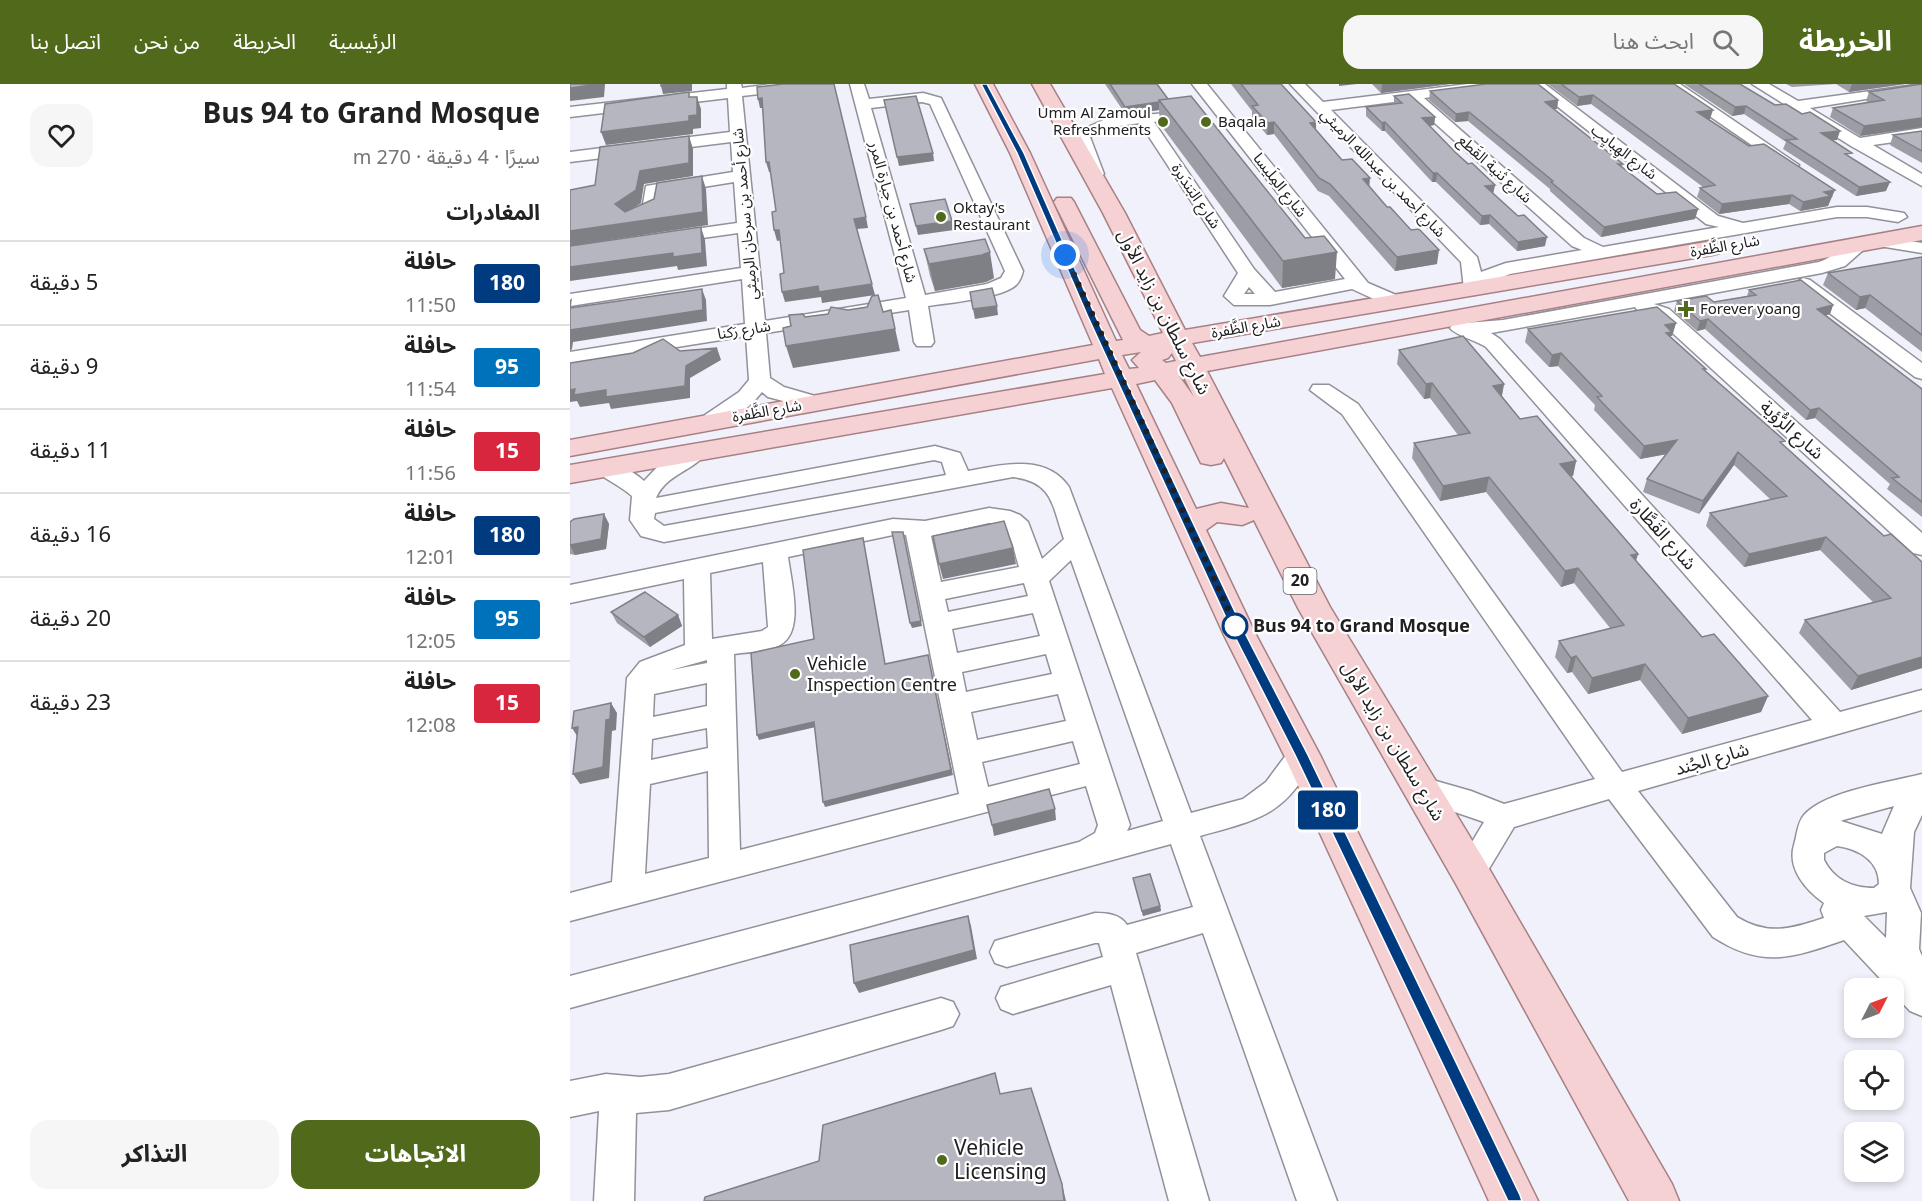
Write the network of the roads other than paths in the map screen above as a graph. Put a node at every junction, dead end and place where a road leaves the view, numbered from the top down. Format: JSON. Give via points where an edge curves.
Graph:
{"nodes":[{"id":1,"x":810,"y":84,"type":"edge"},
{"id":2,"x":857,"y":84,"type":"edge"},
{"id":3,"x":984,"y":84,"type":"edge"},
{"id":4,"x":1041,"y":84,"type":"edge"},
{"id":5,"x":1199,"y":84,"type":"edge"},
{"id":6,"x":1297,"y":84,"type":"edge"},
{"id":7,"x":1503,"y":84,"type":"edge"},
{"id":8,"x":1536,"y":84,"type":"edge"},
{"id":9,"x":1670,"y":84,"type":"edge"},
{"id":10,"x":1759,"y":84,"type":"edge"},
{"id":11,"x":1922,"y":86,"type":"edge"},
{"id":12,"x":734,"y":88,"type":"edge"},
{"id":13,"x":1412,"y":95,"type":"junction"},
{"id":14,"x":864,"y":104,"type":"junction"},
{"id":15,"x":1795,"y":106,"type":"junction"},
{"id":16,"x":1319,"y":107,"type":"junction"},
{"id":17,"x":1219,"y":108,"type":"junction"},
{"id":18,"x":1197,"y":111,"type":"edge"},
{"id":19,"x":570,"y":112,"type":"edge"},
{"id":20,"x":1176,"y":114,"type":"edge"},
{"id":21,"x":1144,"y":118,"type":"junction"},
{"id":22,"x":1922,"y":132,"type":"edge"},
{"id":23,"x":738,"y":136,"type":"junction"},
{"id":24,"x":1862,"y":146,"type":"junction"},
{"id":25,"x":1020,"y":153,"type":"junction"},
{"id":26,"x":570,"y":157,"type":"edge"},
{"id":27,"x":1803,"y":173,"type":"edge"},
{"id":28,"x":742,"y":176,"type":"junction"},
{"id":29,"x":1915,"y":177,"type":"edge"},
{"id":30,"x":1096,"y":181,"type":"junction"},
{"id":31,"x":1114,"y":213,"type":"junction"},
{"id":32,"x":1922,"y":213,"type":"edge"},
{"id":33,"x":1898,"y":217,"type":"junction"},
{"id":34,"x":631,"y":218,"type":"edge"},
{"id":35,"x":746,"y":227,"type":"junction"},
{"id":36,"x":1711,"y":227,"type":"junction"},
{"id":37,"x":652,"y":241,"type":"edge"},
{"id":38,"x":1085,"y":242,"type":"junction"},
{"id":39,"x":1870,"y":243,"type":"junction"},
{"id":40,"x":1921,"y":245,"type":"edge"},
{"id":41,"x":1573,"y":250,"type":"junction"},
{"id":42,"x":1004,"y":252,"type":"junction"},
{"id":43,"x":981,"y":256,"type":"edge"},
{"id":44,"x":1470,"y":261,"type":"junction"},
{"id":45,"x":1506,"y":269,"type":"junction"},
{"id":46,"x":750,"y":272,"type":"junction"},
{"id":47,"x":1806,"y":277,"type":"junction"},
{"id":48,"x":1359,"y":284,"type":"junction"},
{"id":49,"x":1474,"y":286,"type":"junction"},
{"id":50,"x":1154,"y":296,"type":"junction"},
{"id":51,"x":570,"y":300,"type":"edge"},
{"id":52,"x":1406,"y":300,"type":"junction"},
{"id":53,"x":917,"y":302,"type":"junction"},
{"id":54,"x":1629,"y":303,"type":"joint"},
{"id":55,"x":1662,"y":305,"type":"junction"},
{"id":56,"x":1354,"y":309,"type":"junction"},
{"id":57,"x":1092,"y":317,"type":"junction"},
{"id":58,"x":1426,"y":323,"type":"junction"},
{"id":59,"x":1514,"y":324,"type":"junction"},
{"id":60,"x":1254,"y":326,"type":"junction"},
{"id":61,"x":1460,"y":328,"type":"junction"},
{"id":62,"x":755,"y":329,"type":"junction"},
{"id":63,"x":924,"y":342,"type":"dead end"},
{"id":64,"x":1493,"y":343,"type":"junction"},
{"id":65,"x":1266,"y":353,"type":"junction"},
{"id":66,"x":570,"y":358,"type":"edge"},
{"id":67,"x":1151,"y":358,"type":"junction"},
{"id":68,"x":1033,"y":364,"type":"junction"},
{"id":69,"x":1922,"y":373,"type":"edge"},
{"id":70,"x":760,"y":381,"type":"junction"},
{"id":71,"x":1321,"y":390,"type":"dead end"},
{"id":72,"x":1034,"y":393,"type":"junction"},
{"id":73,"x":814,"y":403,"type":"junction"},
{"id":74,"x":1212,"y":408,"type":"junction"},
{"id":75,"x":713,"y":420,"type":"junction"},
{"id":76,"x":1142,"y":422,"type":"junction"},
{"id":77,"x":833,"y":428,"type":"junction"},
{"id":78,"x":695,"y":453,"type":"junction"},
{"id":79,"x":571,"y":467,"type":"edge"},
{"id":80,"x":605,"y":468,"type":"junction"},
{"id":81,"x":644,"y":501,"type":"junction"},
{"id":82,"x":1242,"y":516,"type":"junction"},
{"id":83,"x":1192,"y":528,"type":"junction"},
{"id":84,"x":918,"y":529,"type":"junction"},
{"id":85,"x":1077,"y":541,"type":"junction"},
{"id":86,"x":1922,"y":547,"type":"edge"},
{"id":87,"x":775,"y":551,"type":"junction"},
{"id":88,"x":698,"y":567,"type":"junction"},
{"id":89,"x":1037,"y":585,"type":"junction"},
{"id":90,"x":932,"y":593,"type":"junction"},
{"id":91,"x":570,"y":594,"type":"edge"},
{"id":92,"x":1314,"y":608,"type":"junction"},
{"id":93,"x":938,"y":623,"type":"junction"},
{"id":94,"x":1056,"y":642,"type":"junction"},
{"id":95,"x":714,"y":657,"type":"junction"},
{"id":96,"x":947,"y":665,"type":"junction"},
{"id":97,"x":1069,"y":681,"type":"junction"},
{"id":98,"x":1922,"y":700,"type":"edge"},
{"id":99,"x":955,"y":705,"type":"junction"},
{"id":100,"x":722,"y":714,"type":"junction"},
{"id":101,"x":1834,"y":725,"type":"junction"},
{"id":102,"x":1084,"y":728,"type":"junction"},
{"id":103,"x":638,"y":731,"type":"junction"},
{"id":104,"x":966,"y":754,"type":"junction"},
{"id":105,"x":1302,"y":755,"type":"junction"},
{"id":106,"x":723,"y":756,"type":"junction"},
{"id":107,"x":1098,"y":771,"type":"junction"},
{"id":108,"x":635,"y":775,"type":"junction"},
{"id":109,"x":1616,"y":786,"type":"junction"},
{"id":110,"x":1922,"y":786,"type":"edge"},
{"id":111,"x":1422,"y":789,"type":"junction"},
{"id":112,"x":1922,"y":798,"type":"edge"},
{"id":113,"x":976,"y":802,"type":"junction"},
{"id":114,"x":1503,"y":817,"type":"junction"},
{"id":115,"x":1182,"y":829,"type":"junction"},
{"id":116,"x":1810,"y":846,"type":"junction"},
{"id":117,"x":1098,"y":849,"type":"junction"},
{"id":118,"x":725,"y":867,"type":"junction"},
{"id":119,"x":1470,"y":872,"type":"junction"},
{"id":120,"x":1895,"y":884,"type":"junction"},
{"id":121,"x":1826,"y":888,"type":"junction"},
{"id":122,"x":628,"y":892,"type":"junction"},
{"id":123,"x":570,"y":907,"type":"edge"},
{"id":124,"x":1213,"y":916,"type":"junction"},
{"id":125,"x":1849,"y":924,"type":"junction"},
{"id":126,"x":1006,"y":952,"type":"dead end"},
{"id":127,"x":1120,"y":955,"type":"junction"},
{"id":128,"x":1922,"y":985,"type":"edge"},
{"id":129,"x":570,"y":992,"type":"edge"},
{"id":130,"x":1013,"y":998,"type":"dead end"},
{"id":131,"x":1922,"y":1000,"type":"edge"},
{"id":132,"x":941,"y":1014,"type":"dead end"},
{"id":133,"x":618,"y":1092,"type":"junction"},
{"id":134,"x":570,"y":1099,"type":"edge"},
{"id":135,"x":614,"y":1201,"type":"edge"},
{"id":136,"x":1189,"y":1201,"type":"edge"},
{"id":137,"x":1317,"y":1201,"type":"edge"},
{"id":138,"x":1514,"y":1201,"type":"edge"},
{"id":139,"x":1655,"y":1201,"type":"edge"}],
"edges":[{"from":1,"to":12,"type":"street"},
{"from":2,"to":14,"type":"street","name":"شارع أحمد بن جبارة المرر"},
{"from":3,"to":25,"type":"main road","name":"شارع سلطان بن زايد الأول","number":"20"},
{"from":4,"to":30,"type":"main road","name":"شارع سلطان بن زايد الأول","number":"20"},
{"from":5,"to":17,"type":"street","name":"شارع المِلَيسا"},
{"from":6,"to":16,"type":"street","name":"شارع أحمد بن عبدالله الرميثي"},
{"from":7,"to":13,"type":"street"},
{"from":8,"to":36,"type":"street","name":"شارع الهِبايِب"},
{"from":9,"to":27,"type":"street"},
{"from":10,"to":15,"type":"street"},
{"from":11,"to":15,"type":"street"},
{"from":12,"to":19,"type":"street"},
{"from":12,"to":23,"type":"street","name":"شارع أحمد بن سرحان الرميثي"},
{"from":13,"to":16,"type":"street"},
{"from":13,"to":41,"type":"street","name":"شارع ثَنية القَطع"},
{"from":14,"to":42,"type":"street","via":[[923,97],[936,101]]},
{"from":14,"to":53,"type":"street","name":"شارع أحمد بن جبارة المرر","via":[[915,266]]},
{"from":15,"to":24,"type":"street"},
{"from":16,"to":44,"type":"street","name":"شارع أحمد بن عبدالله الرميثي"},
{"from":17,"to":18,"type":"street"},
{"from":17,"to":48,"type":"street","name":"شارع المِلَيسا"},
{"from":20,"to":21,"type":"street"},
{"from":21,"to":30,"type":"street","via":[[1102,125],[1083,135]]},
{"from":21,"to":48,"type":"street","name":"شارع البَندَيرة","via":[[1247,273],[1234,296],[1247,302]]},
{"from":22,"to":24,"type":"street"},
{"from":23,"to":26,"type":"street"},
{"from":23,"to":28,"type":"street","name":"شارع أحمد بن سرحان الرميثي"},
{"from":24,"to":29,"type":"street","via":[[1888,152],[1917,169]]},
{"from":25,"to":38,"type":"main road","via":[[1053,182]]},
{"from":25,"to":57,"type":"main road","name":"شارع سلطان بن زايد الأول","number":"20"},
{"from":28,"to":34,"type":"street","via":[[652,190],[652,206]]},
{"from":28,"to":35,"type":"street","name":"شارع أحمد بن سرحان الرميثي"},
{"from":30,"to":31,"type":"main road","name":"شارع سلطان بن زايد الأول","number":"20"},
{"from":31,"to":38,"type":"main road","via":[[1108,240]]},
{"from":31,"to":50,"type":"main road","name":"شارع سلطان بن زايد الأول","number":"20"},
{"from":32,"to":33,"type":"main road","name":"شارع الظَّفرة"},
{"from":33,"to":36,"type":"street","via":[[1837,212],[1747,228]]},
{"from":33,"to":49,"type":"main road","name":"شارع الظَّفرة"},
{"from":35,"to":37,"type":"street"},
{"from":35,"to":46,"type":"street","name":"شارع أحمد بن سرحان الرميثي"},
{"from":36,"to":41,"type":"street","name":"شارع ثَنية القَطع","via":[[1602,253]]},
{"from":38,"to":67,"type":"main road","via":[[1130,334]]},
{"from":39,"to":40,"type":"main road","name":"شارع الظَّفرة"},
{"from":39,"to":47,"type":"street","name":"شارع الظَّفرة"},
{"from":39,"to":58,"type":"main road","name":"شارع الظَّفرة"},
{"from":41,"to":45,"type":"street"},
{"from":42,"to":43,"type":"street"},
{"from":42,"to":53,"type":"street","name":"شارع رَكنا","via":[[1014,271],[1009,282],[992,289]]},
{"from":44,"to":45,"type":"street"},
{"from":44,"to":49,"type":"street"},
{"from":45,"to":49,"type":"street"},
{"from":46,"to":51,"type":"street"},
{"from":46,"to":62,"type":"street","name":"شارع أحمد بن سرحان الرميثي"},
{"from":47,"to":55,"type":"street","name":"شارع الظَّفرة","via":[[1772,276]]},
{"from":47,"to":69,"type":"street"},
{"from":48,"to":52,"type":"street","name":"شارع المِلَيسا"},
{"from":48,"to":56,"type":"street"},
{"from":49,"to":52,"type":"main road","name":"شارع الظَّفرة"},
{"from":50,"to":60,"type":"main road","via":[[1165,306],[1200,320]]},
{"from":50,"to":67,"type":"main road","name":"شارع سلطان بن زايد الأول","number":"20"},
{"from":52,"to":56,"type":"main road","name":"شارع الظَّفرة"},
{"from":52,"to":67,"type":"main road","via":[[1402,310],[1383,317]]},
{"from":53,"to":62,"type":"street","name":"شارع رَكنا"},
{"from":53,"to":63,"type":"street","name":"شارع أحمد بن جبارة المرر"},
{"from":54,"to":55,"type":"street","name":"شارع الرُّؤية"},
{"from":54,"to":59,"type":"street","name":"شارع الظَّفرة"},
{"from":55,"to":86,"type":"street","name":"شارع الرُّؤية"},
{"from":56,"to":60,"type":"main road","name":"شارع الظَّفرة"},
{"from":57,"to":67,"type":"main road","name":"شارع سلطان بن زايد الأول","number":"20"},
{"from":57,"to":68,"type":"main road","via":[[1089,328],[1078,339]]},
{"from":58,"to":61,"type":"street","name":"شارع الظَّفرة"},
{"from":58,"to":65,"type":"main road","name":"شارع الظَّفرة"},
{"from":59,"to":61,"type":"street","name":"شارع الظَّفرة"},
{"from":59,"to":64,"type":"street","via":[[1500,332]]},
{"from":60,"to":67,"type":"main road","name":"شارع الظَّفرة"},
{"from":61,"to":64,"type":"street","name":"شارع القَطَّارة"},
{"from":62,"to":66,"type":"street","name":"شارع رَكنا"},
{"from":62,"to":70,"type":"street","name":"شارع أحمد بن سرحان الرميثي"},
{"from":64,"to":101,"type":"street","name":"شارع القَطَّارة"},
{"from":65,"to":67,"type":"main road","name":"شارع الظَّفرة"},
{"from":65,"to":74,"type":"main road","via":[[1224,385]]},
{"from":67,"to":68,"type":"main road","name":"شارع الظَّفرة"},
{"from":67,"to":72,"type":"main road","name":"شارع الظَّفرة"},
{"from":67,"to":74,"type":"main road","name":"شارع سلطان بن زايد الأول","number":"20"},
{"from":67,"to":76,"type":"main road","name":"شارع سلطان بن زايد الأول","number":"20"},
{"from":67,"to":77,"type":"main road","via":[[875,409]]},
{"from":67,"to":82,"type":"main road","via":[[1173,384]]},
{"from":68,"to":73,"type":"main road","name":"شارع الظَّفرة"},
{"from":70,"to":73,"type":"street","via":[[776,392]]},
{"from":70,"to":75,"type":"street","via":[[747,397]]},
{"from":71,"to":109,"type":"street","via":[[1350,409]]},
{"from":72,"to":76,"type":"main road","via":[[1093,400]]},
{"from":72,"to":77,"type":"main road","name":"شارع الظَّفرة"},
{"from":73,"to":75,"type":"main road","name":"شارع الظَّفرة"},
{"from":74,"to":92,"type":"main road","name":"شارع سلطان بن زايد الأول","number":"20"},
{"from":75,"to":79,"type":"main road","name":"شارع الظَّفرة"},
{"from":76,"to":83,"type":"main road","name":"شارع سلطان بن زايد الأول","number":"20"},
{"from":77,"to":78,"type":"main road","name":"شارع الظَّفرة"},
{"from":78,"to":80,"type":"main road","name":"شارع الظَّفرة"},
{"from":78,"to":81,"type":"street","via":[[670,467]]},
{"from":79,"to":80,"type":"main road","name":"شارع الظَّفرة"},
{"from":80,"to":81,"type":"street","via":[[628,479]]},
{"from":81,"to":85,"type":"street","via":[[645,525],[664,534],[1013,470],[1046,477],[1057,487]]},
{"from":82,"to":83,"type":"main road","via":[[1212,513]]},
{"from":82,"to":92,"type":"main road","via":[[1276,567]]},
{"from":83,"to":105,"type":"main road","name":"شارع سلطان بن زايد الأول","number":"20","via":[[1239,633]]},
{"from":84,"to":87,"type":"street","via":[[892,527]]},
{"from":84,"to":89,"type":"street","via":[[989,515],[1008,518],[1018,528]]},
{"from":84,"to":90,"type":"street"},
{"from":85,"to":89,"type":"street"},
{"from":85,"to":115,"type":"street"},
{"from":87,"to":88,"type":"street"},
{"from":87,"to":95,"type":"street","via":[[780,630],[769,639]]},
{"from":88,"to":91,"type":"street"},
{"from":88,"to":95,"type":"street"},
{"from":89,"to":90,"type":"street"},
{"from":89,"to":93,"type":"street"},
{"from":89,"to":94,"type":"street"},
{"from":90,"to":93,"type":"street"},
{"from":92,"to":111,"type":"main road","name":"شارع سلطان بن زايد الأول","number":"20"},
{"from":93,"to":96,"type":"street"},
{"from":94,"to":96,"type":"street"},
{"from":94,"to":97,"type":"street"},
{"from":95,"to":100,"type":"street"},
{"from":95,"to":103,"type":"street","via":[[653,665],[644,673]]},
{"from":96,"to":99,"type":"street"},
{"from":97,"to":99,"type":"street"},
{"from":97,"to":102,"type":"street"},
{"from":98,"to":101,"type":"street","name":"شارع الجُند"},
{"from":99,"to":104,"type":"street"},
{"from":100,"to":103,"type":"street"},
{"from":100,"to":106,"type":"street"},
{"from":101,"to":109,"type":"street","name":"شارع الجُند"},
{"from":102,"to":104,"type":"street"},
{"from":102,"to":107,"type":"street"},
{"from":103,"to":108,"type":"street"},
{"from":104,"to":113,"type":"street"},
{"from":105,"to":115,"type":"street","via":[[1277,791],[1262,804]]},
{"from":105,"to":138,"type":"main road","name":"شارع سلطان بن زايد الأول","number":"20"},
{"from":106,"to":108,"type":"street"},
{"from":106,"to":118,"type":"street"},
{"from":107,"to":113,"type":"street"},
{"from":107,"to":117,"type":"street","via":[[1114,825]]},
{"from":108,"to":122,"type":"street"},
{"from":109,"to":114,"type":"street","name":"شارع الجُند"},
{"from":109,"to":125,"type":"street","via":[[1716,918],[1735,935],[1760,945],[1786,945]]},
{"from":110,"to":116,"type":"street","via":[[1833,810],[1815,825]]},
{"from":111,"to":114,"type":"street"},
{"from":111,"to":119,"type":"main road","name":"شارع سلطان بن زايد الأول","number":"20"},
{"from":112,"to":120,"type":"street","via":[[1908,808],[1898,826]]},
{"from":113,"to":118,"type":"street"},
{"from":114,"to":119,"type":"street"},
{"from":115,"to":117,"type":"street"},
{"from":115,"to":124,"type":"street"},
{"from":116,"to":120,"type":"street","via":[[1825,834],[1857,837],[1887,857]]},
{"from":116,"to":121,"type":"street","via":[[1809,867]]},
{"from":117,"to":129,"type":"street"},
{"from":118,"to":122,"type":"street"},
{"from":119,"to":139,"type":"main road","name":"شارع سلطان بن زايد الأول","number":"20"},
{"from":120,"to":121,"type":"street","via":[[1889,897],[1866,903],[1852,902]]},
{"from":120,"to":128,"type":"street","via":[[1904,913],[1902,949]]},
{"from":121,"to":125,"type":"street"},
{"from":122,"to":123,"type":"street"},
{"from":124,"to":127,"type":"street"},
{"from":124,"to":137,"type":"street"},
{"from":125,"to":131,"type":"street"},
{"from":126,"to":127,"type":"street","via":[[1101,927],[1113,932]]},
{"from":127,"to":130,"type":"street"},
{"from":127,"to":136,"type":"street"},
{"from":132,"to":133,"type":"street","via":[[669,1092]]},
{"from":133,"to":134,"type":"street"},
{"from":133,"to":135,"type":"street"}]}
